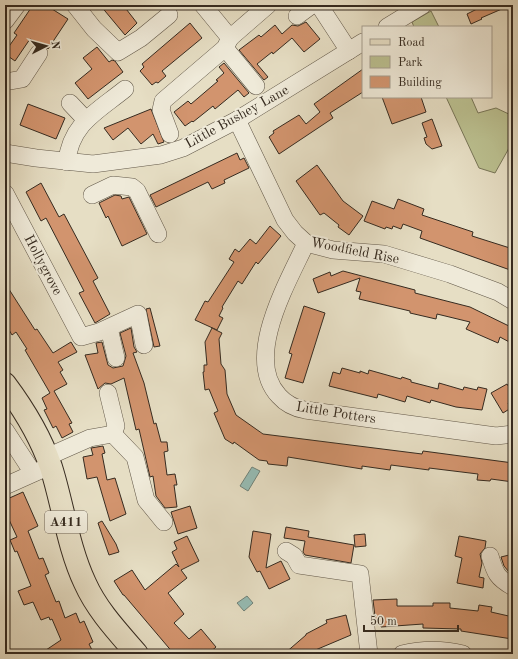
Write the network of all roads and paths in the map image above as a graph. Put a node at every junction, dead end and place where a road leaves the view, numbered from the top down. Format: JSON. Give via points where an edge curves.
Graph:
{"nodes":[{"id":1,"x":17,"y":5,"type":"edge"},
{"id":2,"x":75,"y":5,"type":"edge"},
{"id":3,"x":203,"y":5,"type":"edge"},
{"id":4,"x":268,"y":5,"type":"edge"},
{"id":5,"x":312,"y":5,"type":"edge"},
{"id":6,"x":319,"y":5,"type":"edge"},
{"id":7,"x":423,"y":5,"type":"edge"},
{"id":8,"x":402,"y":10,"type":"edge"},
{"id":9,"x":170,"y":15,"type":"dead end"},
{"id":10,"x":297,"y":16,"type":"dead end"},
{"id":11,"x":5,"y":21,"type":"edge"},
{"id":12,"x":388,"y":26,"type":"edge"},
{"id":13,"x":227,"y":43,"type":"junction"},
{"id":14,"x":356,"y":47,"type":"edge"},
{"id":15,"x":39,"y":53,"type":"dead end"},
{"id":16,"x":5,"y":82,"type":"edge"},
{"id":17,"x":256,"y":86,"type":"dead end"},
{"id":18,"x":125,"y":89,"type":"dead end"},
{"id":19,"x":70,"y":103,"type":"dead end"},
{"id":20,"x":86,"y":120,"type":"junction"},
{"id":21,"x":237,"y":120,"type":"junction"},
{"id":22,"x":170,"y":134,"type":"dead end"},
{"id":23,"x":5,"y":153,"type":"edge"},
{"id":24,"x":67,"y":162,"type":"junction"},
{"id":25,"x":114,"y":162,"type":"junction"},
{"id":26,"x":117,"y":185,"type":"junction"},
{"id":27,"x":5,"y":193,"type":"edge"},
{"id":28,"x":92,"y":195,"type":"dead end"},
{"id":29,"x":158,"y":234,"type":"dead end"},
{"id":30,"x":306,"y":243,"type":"junction"},
{"id":31,"x":513,"y":301,"type":"edge"},
{"id":32,"x":109,"y":328,"type":"junction"},
{"id":33,"x":144,"y":345,"type":"dead end"},
{"id":34,"x":116,"y":358,"type":"dead end"},
{"id":35,"x":5,"y":384,"type":"edge"},
{"id":36,"x":108,"y":393,"type":"dead end"},
{"id":37,"x":5,"y":430,"type":"edge"},
{"id":38,"x":113,"y":434,"type":"junction"},
{"id":39,"x":513,"y":434,"type":"edge"},
{"id":40,"x":43,"y":465,"type":"junction"},
{"id":41,"x":5,"y":486,"type":"edge"},
{"id":42,"x":164,"y":522,"type":"dead end"},
{"id":43,"x":286,"y":551,"type":"dead end"},
{"id":44,"x":490,"y":556,"type":"dead end"},
{"id":45,"x":513,"y":587,"type":"edge"},
{"id":46,"x":137,"y":654,"type":"edge"},
{"id":47,"x":369,"y":654,"type":"edge"},
{"id":48,"x":402,"y":654,"type":"edge"},
{"id":49,"x":463,"y":654,"type":"edge"}],
"edges":[{"from":1,"to":11,"type":"street"},
{"from":2,"to":9,"type":"street","via":[[94,29],[118,52]]},
{"from":3,"to":13,"type":"street"},
{"from":4,"to":13,"type":"street"},
{"from":5,"to":10,"type":"street"},
{"from":6,"to":14,"type":"street"},
{"from":7,"to":8,"type":"street"},
{"from":8,"to":12,"type":"street"},
{"from":13,"to":17,"type":"street"},
{"from":13,"to":22,"type":"street","via":[[163,101],[161,110]]},
{"from":14,"to":21,"type":"street","name":"Little Bushey Lane"},
{"from":15,"to":16,"type":"street","via":[[22,79]]},
{"from":18,"to":20,"type":"street"},
{"from":19,"to":20,"type":"street"},
{"from":20,"to":24,"type":"street","via":[[72,138]]},
{"from":21,"to":25,"type":"street","name":"Little Bushey Lane","via":[[183,148],[161,155]]},
{"from":21,"to":30,"type":"street","name":"Woodfield Rise","via":[[285,220]]},
{"from":23,"to":24,"type":"street","name":"Little Bushey Lane"},
{"from":24,"to":25,"type":"street","name":"Little Bushey Lane"},
{"from":25,"to":26,"type":"street"},
{"from":26,"to":28,"type":"street"},
{"from":26,"to":29,"type":"street","via":[[132,187],[137,191]]},
{"from":27,"to":32,"type":"street","name":"Hollygrove","via":[[81,336]]},
{"from":30,"to":31,"type":"street","name":"Woodfield Rise","via":[[333,250],[392,256],[450,274],[498,292]]},
{"from":30,"to":39,"type":"street","name":"Little Potters","via":[[279,304],[265,348],[268,379],[272,389],[280,397],[295,408],[305,410],[496,436]]},
{"from":32,"to":33,"type":"street","via":[[138,314]]},
{"from":32,"to":34,"type":"street"},
{"from":35,"to":40,"type":"main road","number":"A411","via":[[25,414]]},
{"from":36,"to":38,"type":"street","via":[[116,426]]},
{"from":37,"to":40,"type":"street"},
{"from":38,"to":40,"type":"street","via":[[90,438]]},
{"from":38,"to":42,"type":"street","via":[[135,456],[146,500]]},
{"from":40,"to":41,"type":"street"},
{"from":40,"to":46,"type":"main road","number":"A411","via":[[76,563],[93,600]]},
{"from":43,"to":47,"type":"street","via":[[294,556],[299,565],[360,574]]},
{"from":44,"to":45,"type":"street","via":[[500,580]]},
{"from":48,"to":49,"type":"street","via":[[425,650]]}]}
